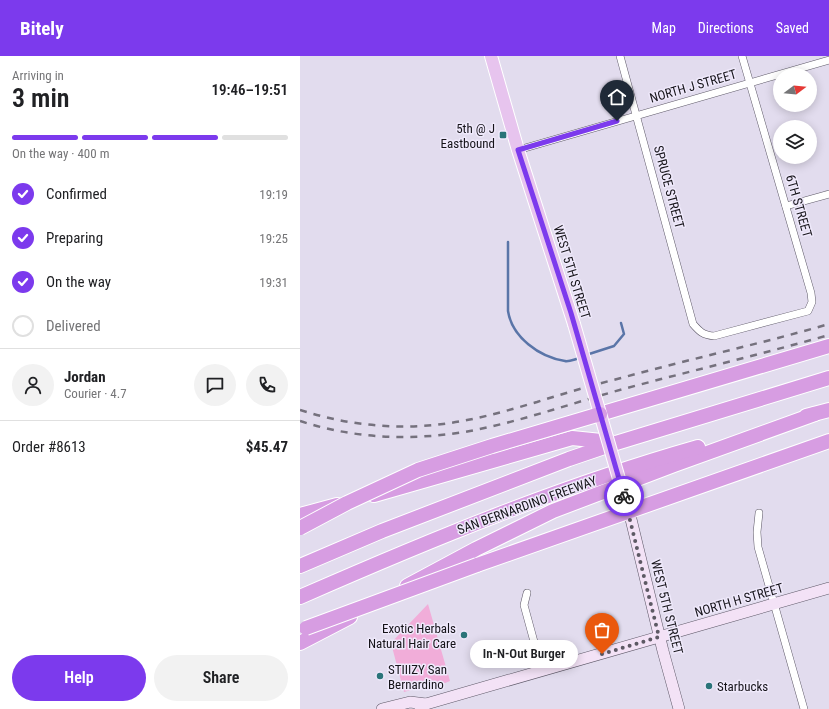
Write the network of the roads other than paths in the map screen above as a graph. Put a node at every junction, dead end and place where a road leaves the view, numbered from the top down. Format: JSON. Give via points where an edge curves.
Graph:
{"nodes":[{"id":1,"x":492,"y":56,"type":"edge"},
{"id":2,"x":620,"y":56,"type":"edge"},
{"id":3,"x":742,"y":56,"type":"edge"},
{"id":4,"x":829,"y":60,"type":"edge"},
{"id":5,"x":750,"y":82,"type":"junction"},
{"id":6,"x":637,"y":115,"type":"junction"},
{"id":7,"x":518,"y":150,"type":"junction"},
{"id":8,"x":829,"y":194,"type":"edge"},
{"id":9,"x":786,"y":206,"type":"junction"},
{"id":10,"x":812,"y":293,"type":"joint"},
{"id":11,"x":829,"y":346,"type":"edge"},
{"id":12,"x":829,"y":378,"type":"edge"},
{"id":13,"x":829,"y":410,"type":"edge"},
{"id":14,"x":600,"y":414,"type":"junction"},
{"id":15,"x":815,"y":414,"type":"junction"},
{"id":16,"x":829,"y":441,"type":"edge"},
{"id":17,"x":616,"y":442,"type":"junction"},
{"id":18,"x":627,"y":504,"type":"junction"},
{"id":19,"x":759,"y":512,"type":"dead end"},
{"id":20,"x":300,"y":515,"type":"edge"},
{"id":21,"x":300,"y":528,"type":"edge"},
{"id":22,"x":300,"y":566,"type":"edge"},
{"id":23,"x":829,"y":588,"type":"edge"},
{"id":24,"x":527,"y":593,"type":"dead end"},
{"id":25,"x":300,"y":597,"type":"edge"},
{"id":26,"x":775,"y":604,"type":"junction"},
{"id":27,"x":300,"y":630,"type":"edge"},
{"id":28,"x":659,"y":637,"type":"junction"},
{"id":29,"x":300,"y":643,"type":"edge"},
{"id":30,"x":542,"y":671,"type":"junction"},
{"id":31,"x":425,"y":707,"type":"edge"},
{"id":32,"x":382,"y":709,"type":"edge"},
{"id":33,"x":679,"y":709,"type":"edge"},
{"id":34,"x":804,"y":709,"type":"edge"}],
"edges":[{"from":1,"to":7,"type":"main road","name":"WEST 5TH STREET"},
{"from":2,"to":6,"type":"street","name":"SPRUCE STREET"},
{"from":3,"to":5,"type":"street","name":"6TH STREET"},
{"from":4,"to":5,"type":"street","name":"NORTH J STREET"},
{"from":5,"to":6,"type":"street","name":"NORTH J STREET"},
{"from":5,"to":9,"type":"street","name":"6TH STREET"},
{"from":6,"to":7,"type":"street","name":"NORTH J STREET"},
{"from":6,"to":10,"type":"street","name":"SPRUCE STREET","via":[[693,324],[700,332],[714,336],[808,310],[812,302]]},
{"from":7,"to":14,"type":"main road","name":"WEST 5TH STREET","bridge":true},
{"from":8,"to":9,"type":"street"},
{"from":9,"to":10,"type":"street","name":"6TH STREET"},
{"from":11,"to":14,"type":"highway"},
{"from":12,"to":17,"type":"highway","name":"SAN BERNARDINO FREEWAY"},
{"from":13,"to":15,"type":"highway","name":"SAN BERNARDINO FREEWAY"},
{"from":14,"to":18,"type":"main road","name":"WEST 5TH STREET","bridge":true},
{"from":14,"to":21,"type":"highway","bridge":true,"via":[[418,470]]},
{"from":15,"to":25,"type":"highway","name":"SAN BERNARDINO FREEWAY","via":[[556,492],[414,548]]},
{"from":15,"to":29,"type":"highway","via":[[533,520]]},
{"from":16,"to":18,"type":"highway"},
{"from":17,"to":20,"type":"highway","via":[[572,438]]},
{"from":17,"to":22,"type":"highway","name":"SAN BERNARDINO FREEWAY","via":[[382,531]]},
{"from":18,"to":27,"type":"highway","bridge":true},
{"from":18,"to":28,"type":"main road","name":"WEST 5TH STREET"},
{"from":19,"to":26,"type":"street","via":[[758,547]]},
{"from":23,"to":26,"type":"main road","name":"NORTH H STREET"},
{"from":24,"to":30,"type":"street","via":[[524,605]]},
{"from":26,"to":28,"type":"main road","name":"NORTH H STREET"},
{"from":26,"to":34,"type":"street"},
{"from":28,"to":30,"type":"main road","name":"NORTH H STREET"},
{"from":28,"to":33,"type":"main road","name":"WEST 5TH STREET"},
{"from":30,"to":31,"type":"main road","name":"NORTH H STREET"},
{"from":31,"to":32,"type":"main road","name":"NORTH H STREET","via":[[410,702]]}]}
